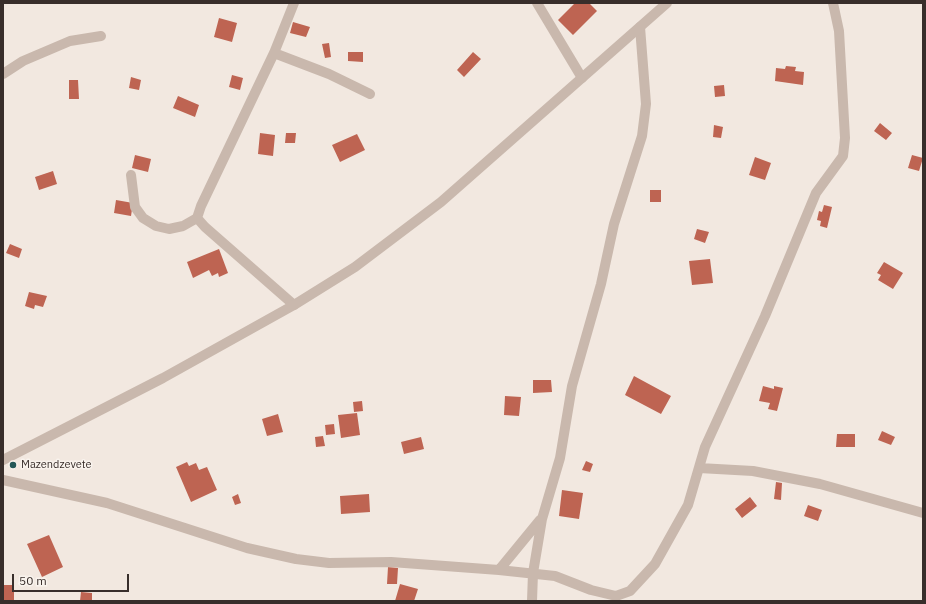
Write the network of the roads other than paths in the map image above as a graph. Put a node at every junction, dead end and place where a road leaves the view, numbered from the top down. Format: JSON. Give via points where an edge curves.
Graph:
{"nodes":[{"id":1,"x":294,"y":3,"type":"edge"},
{"id":2,"x":537,"y":3,"type":"edge"},
{"id":3,"x":667,"y":3,"type":"edge"},
{"id":4,"x":833,"y":3,"type":"edge"},
{"id":5,"x":640,"y":27,"type":"junction"},
{"id":6,"x":101,"y":36,"type":"dead end"},
{"id":7,"x":274,"y":52,"type":"junction"},
{"id":8,"x":3,"y":74,"type":"edge"},
{"id":9,"x":582,"y":78,"type":"junction"},
{"id":10,"x":370,"y":94,"type":"dead end"},
{"id":11,"x":131,"y":175,"type":"dead end"},
{"id":12,"x":197,"y":218,"type":"junction"},
{"id":13,"x":294,"y":305,"type":"junction"},
{"id":14,"x":3,"y":460,"type":"edge"},
{"id":15,"x":699,"y":468,"type":"junction"},
{"id":16,"x":3,"y":480,"type":"edge"},
{"id":17,"x":923,"y":514,"type":"edge"},
{"id":18,"x":542,"y":519,"type":"junction"},
{"id":19,"x":499,"y":570,"type":"junction"},
{"id":20,"x":533,"y":572,"type":"junction"},
{"id":21,"x":532,"y":601,"type":"edge"}],
"edges":[{"from":1,"to":7,"type":"street"},
{"from":2,"to":9,"type":"street"},
{"from":3,"to":5,"type":"street"},
{"from":4,"to":15,"type":"street","via":[[839,31],[844,156],[816,193]]},
{"from":5,"to":9,"type":"street"},
{"from":5,"to":18,"type":"street","via":[[646,104],[642,136],[614,224],[572,386],[560,458]]},
{"from":6,"to":8,"type":"street","via":[[70,42],[23,61]]},
{"from":7,"to":10,"type":"street"},
{"from":7,"to":12,"type":"street"},
{"from":9,"to":13,"type":"street","via":[[430,211],[355,267]]},
{"from":11,"to":12,"type":"street","via":[[135,207],[143,218],[156,226],[169,229],[183,226]]},
{"from":12,"to":13,"type":"street"},
{"from":13,"to":14,"type":"street","via":[[163,378]]},
{"from":15,"to":17,"type":"street","via":[[753,471],[820,484]]},
{"from":15,"to":20,"type":"street","via":[[688,505],[678,525],[655,564],[630,591],[616,596],[603,594],[555,576]]},
{"from":16,"to":19,"type":"street","via":[[107,503],[223,541],[296,559],[329,563],[391,562]]},
{"from":18,"to":19,"type":"street"},
{"from":18,"to":20,"type":"street"},
{"from":19,"to":20,"type":"street"},
{"from":20,"to":21,"type":"street"}]}
